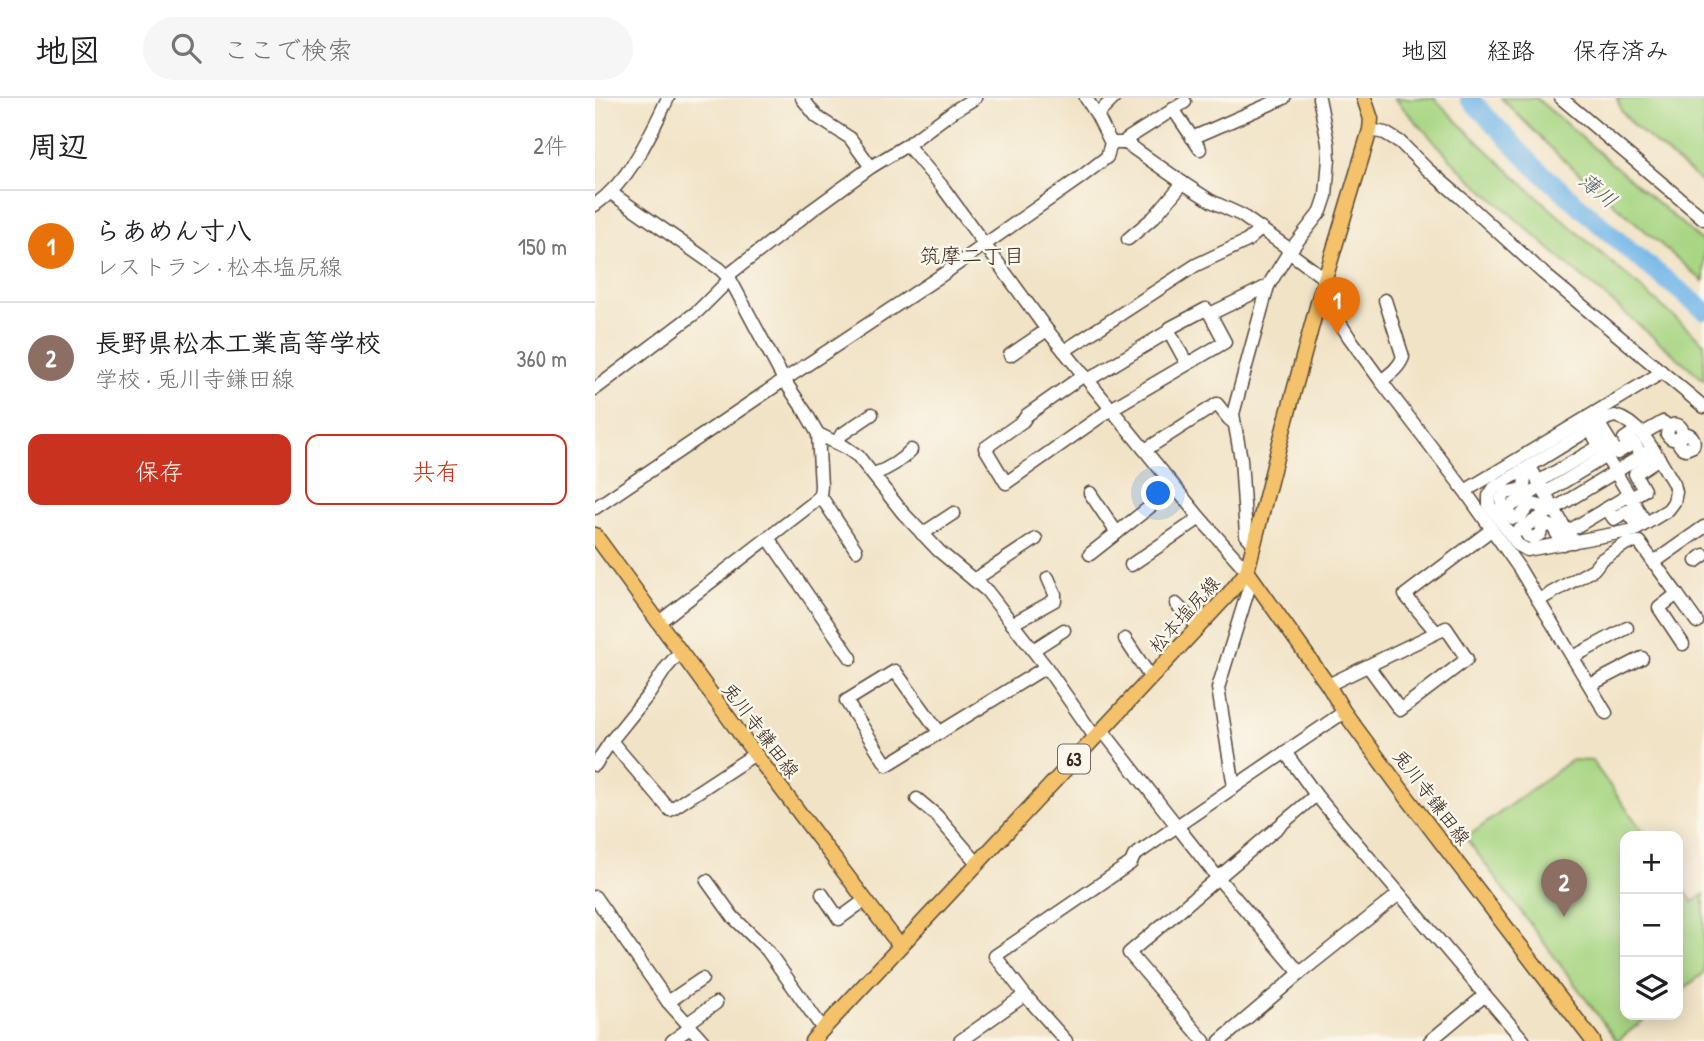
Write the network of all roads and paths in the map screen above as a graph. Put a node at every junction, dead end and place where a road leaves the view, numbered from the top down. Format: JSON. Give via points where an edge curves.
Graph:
{"nodes":[{"id":1,"x":668,"y":98,"type":"edge"},
{"id":2,"x":801,"y":98,"type":"edge"},
{"id":3,"x":975,"y":98,"type":"edge"},
{"id":4,"x":1086,"y":98,"type":"edge"},
{"id":5,"x":1114,"y":98,"type":"edge"},
{"id":6,"x":1285,"y":98,"type":"edge"},
{"id":7,"x":1319,"y":98,"type":"edge"},
{"id":8,"x":1364,"y":98,"type":"edge"},
{"id":9,"x":1561,"y":98,"type":"edge"},
{"id":10,"x":1185,"y":102,"type":"dead end"},
{"id":11,"x":1173,"y":109,"type":"junction"},
{"id":12,"x":1097,"y":115,"type":"junction"},
{"id":13,"x":1370,"y":130,"type":"junction"},
{"id":14,"x":1192,"y":138,"type":"junction"},
{"id":15,"x":1118,"y":143,"type":"junction"},
{"id":16,"x":907,"y":145,"type":"junction"},
{"id":17,"x":1200,"y":149,"type":"dead end"},
{"id":18,"x":871,"y":167,"type":"junction"},
{"id":19,"x":1183,"y":183,"type":"junction"},
{"id":20,"x":611,"y":193,"type":"junction"},
{"id":21,"x":595,"y":205,"type":"edge"},
{"id":22,"x":1704,"y":219,"type":"edge"},
{"id":23,"x":1261,"y":229,"type":"junction"},
{"id":24,"x":1128,"y":239,"type":"dead end"},
{"id":25,"x":983,"y":245,"type":"junction"},
{"id":26,"x":1289,"y":252,"type":"junction"},
{"id":27,"x":729,"y":278,"type":"junction"},
{"id":28,"x":1325,"y":279,"type":"junction"},
{"id":29,"x":1268,"y":286,"type":"junction"},
{"id":30,"x":1319,"y":299,"type":"junction"},
{"id":31,"x":1385,"y":300,"type":"dead end"},
{"id":32,"x":1210,"y":314,"type":"junction"},
{"id":33,"x":1047,"y":330,"type":"junction"},
{"id":34,"x":1169,"y":331,"type":"junction"},
{"id":35,"x":1064,"y":351,"type":"junction"},
{"id":36,"x":1010,"y":355,"type":"dead end"},
{"id":37,"x":1187,"y":364,"type":"junction"},
{"id":38,"x":1661,"y":371,"type":"junction"},
{"id":39,"x":1086,"y":378,"type":"junction"},
{"id":40,"x":784,"y":380,"type":"junction"},
{"id":41,"x":1381,"y":381,"type":"junction"},
{"id":42,"x":595,"y":389,"type":"edge"},
{"id":43,"x":1704,"y":407,"type":"edge"},
{"id":44,"x":1111,"y":409,"type":"junction"},
{"id":45,"x":872,"y":414,"type":"dead end"},
{"id":46,"x":1234,"y":423,"type":"junction"},
{"id":47,"x":1598,"y":425,"type":"junction"},
{"id":48,"x":1640,"y":432,"type":"junction"},
{"id":49,"x":818,"y":434,"type":"junction"},
{"id":50,"x":837,"y":443,"type":"junction"},
{"id":51,"x":1694,"y":448,"type":"dead end"},
{"id":52,"x":911,"y":450,"type":"dead end"},
{"id":53,"x":1145,"y":450,"type":"junction"},
{"id":54,"x":1603,"y":451,"type":"junction"},
{"id":55,"x":1651,"y":455,"type":"junction"},
{"id":56,"x":1525,"y":469,"type":"junction"},
{"id":57,"x":1616,"y":472,"type":"junction"},
{"id":58,"x":874,"y":474,"type":"junction"},
{"id":59,"x":1174,"y":488,"type":"junction"},
{"id":60,"x":1541,"y":488,"type":"junction"},
{"id":61,"x":1465,"y":491,"type":"junction"},
{"id":62,"x":820,"y":495,"type":"junction"},
{"id":63,"x":1097,"y":497,"type":"dead end"},
{"id":64,"x":1630,"y":497,"type":"junction"},
{"id":65,"x":595,"y":508,"type":"edge"},
{"id":66,"x":1501,"y":512,"type":"junction"},
{"id":67,"x":1550,"y":512,"type":"junction"},
{"id":68,"x":1602,"y":512,"type":"junction"},
{"id":69,"x":954,"y":513,"type":"dead end"},
{"id":70,"x":1199,"y":518,"type":"junction"},
{"id":71,"x":1643,"y":525,"type":"junction"},
{"id":72,"x":1704,"y":527,"type":"edge"},
{"id":73,"x":1523,"y":528,"type":"junction"},
{"id":74,"x":1491,"y":530,"type":"junction"},
{"id":75,"x":1117,"y":533,"type":"junction"},
{"id":76,"x":595,"y":534,"type":"edge"},
{"id":77,"x":922,"y":534,"type":"junction"},
{"id":78,"x":1511,"y":535,"type":"junction"},
{"id":79,"x":1601,"y":536,"type":"junction"},
{"id":80,"x":769,"y":539,"type":"junction"},
{"id":81,"x":1036,"y":539,"type":"dead end"},
{"id":82,"x":1568,"y":539,"type":"junction"},
{"id":83,"x":1254,"y":544,"type":"junction"},
{"id":84,"x":856,"y":550,"type":"dead end"},
{"id":85,"x":1090,"y":554,"type":"dead end"},
{"id":86,"x":1653,"y":563,"type":"junction"},
{"id":87,"x":1139,"y":564,"type":"dead end"},
{"id":88,"x":1250,"y":575,"type":"junction"},
{"id":89,"x":1048,"y":578,"type":"dead end"},
{"id":90,"x":974,"y":580,"type":"junction"},
{"id":91,"x":1677,"y":594,"type":"junction"},
{"id":92,"x":1539,"y":600,"type":"junction"},
{"id":93,"x":1176,"y":604,"type":"dead end"},
{"id":94,"x":659,"y":622,"type":"junction"},
{"id":95,"x":1697,"y":622,"type":"dead end"},
{"id":96,"x":1012,"y":624,"type":"junction"},
{"id":97,"x":1199,"y":627,"type":"junction"},
{"id":98,"x":1627,"y":628,"type":"dead end"},
{"id":99,"x":1064,"y":630,"type":"dead end"},
{"id":100,"x":1436,"y":632,"type":"junction"},
{"id":101,"x":1125,"y":639,"type":"dead end"},
{"id":102,"x":1683,"y":644,"type":"dead end"},
{"id":103,"x":1033,"y":650,"type":"junction"},
{"id":104,"x":680,"y":652,"type":"junction"},
{"id":105,"x":1573,"y":657,"type":"junction"},
{"id":106,"x":851,"y":658,"type":"dead end"},
{"id":107,"x":1642,"y":658,"type":"dead end"},
{"id":108,"x":1368,"y":666,"type":"junction"},
{"id":109,"x":1046,"y":667,"type":"junction"},
{"id":110,"x":1151,"y":678,"type":"junction"},
{"id":111,"x":1328,"y":685,"type":"junction"},
{"id":112,"x":1590,"y":685,"type":"junction"},
{"id":113,"x":1344,"y":712,"type":"junction"},
{"id":114,"x":1606,"y":713,"type":"dead end"},
{"id":115,"x":940,"y":733,"type":"junction"},
{"id":116,"x":1099,"y":734,"type":"junction"},
{"id":117,"x":611,"y":741,"type":"junction"},
{"id":118,"x":1285,"y":752,"type":"junction"},
{"id":119,"x":755,"y":754,"type":"junction"},
{"id":120,"x":595,"y":765,"type":"edge"},
{"id":121,"x":1234,"y":787,"type":"junction"},
{"id":122,"x":1315,"y":795,"type":"junction"},
{"id":123,"x":917,"y":799,"type":"dead end"},
{"id":124,"x":1177,"y":826,"type":"junction"},
{"id":125,"x":978,"y":864,"type":"junction"},
{"id":126,"x":1218,"y":878,"type":"junction"},
{"id":127,"x":707,"y":881,"type":"dead end"},
{"id":128,"x":822,"y":894,"type":"dead end"},
{"id":129,"x":1399,"y":894,"type":"junction"},
{"id":130,"x":595,"y":897,"type":"edge"},
{"id":131,"x":865,"y":900,"type":"junction"},
{"id":132,"x":900,"y":946,"type":"junction"},
{"id":133,"x":1300,"y":973,"type":"junction"},
{"id":134,"x":702,"y":979,"type":"dead end"},
{"id":135,"x":1025,"y":995,"type":"junction"},
{"id":136,"x":1484,"y":996,"type":"junction"},
{"id":137,"x":668,"y":1002,"type":"junction"},
{"id":138,"x":716,"y":1003,"type":"dead end"},
{"id":139,"x":690,"y":1025,"type":"junction"},
{"id":140,"x":823,"y":1029,"type":"junction"},
{"id":141,"x":673,"y":1041,"type":"edge"},
{"id":142,"x":703,"y":1041,"type":"edge"},
{"id":143,"x":812,"y":1041,"type":"edge"},
{"id":144,"x":960,"y":1041,"type":"edge"},
{"id":145,"x":1066,"y":1041,"type":"edge"},
{"id":146,"x":1204,"y":1041,"type":"edge"},
{"id":147,"x":1220,"y":1041,"type":"edge"},
{"id":148,"x":1430,"y":1041,"type":"edge"},
{"id":149,"x":1524,"y":1041,"type":"edge"},
{"id":150,"x":1593,"y":1041,"type":"edge"}],
"edges":[{"from":1,"to":20,"type":"street","via":[[642,152]]},
{"from":2,"to":18,"type":"street","via":[[817,117],[850,138]]},
{"from":3,"to":16,"type":"street"},
{"from":4,"to":12,"type":"street"},
{"from":5,"to":12,"type":"street"},
{"from":6,"to":14,"type":"street","via":[[1243,111]]},
{"from":7,"to":26,"type":"street","via":[[1328,143],[1326,196],[1321,211]]},
{"from":8,"to":13,"type":"main road","name":"松本塩尻線","number":"63"},
{"from":9,"to":22,"type":"street"},
{"from":10,"to":11,"type":"street"},
{"from":11,"to":14,"type":"street"},
{"from":11,"to":15,"type":"street"},
{"from":12,"to":15,"type":"street"},
{"from":13,"to":28,"type":"main road","name":"松本塩尻線","number":"63"},
{"from":13,"to":38,"type":"street","via":[[1400,142],[1543,273]]},
{"from":14,"to":17,"type":"street"},
{"from":15,"to":19,"type":"street","via":[[1126,143]]},
{"from":15,"to":25,"type":"street","via":[[1090,170]]},
{"from":16,"to":18,"type":"street"},
{"from":16,"to":25,"type":"street"},
{"from":18,"to":27,"type":"street"},
{"from":19,"to":23,"type":"street"},
{"from":19,"to":24,"type":"street"},
{"from":20,"to":21,"type":"street"},
{"from":20,"to":27,"type":"street"},
{"from":23,"to":26,"type":"street"},
{"from":23,"to":35,"type":"street","via":[[1247,241],[1196,265]]},
{"from":25,"to":33,"type":"street"},
{"from":25,"to":40,"type":"street"},
{"from":26,"to":28,"type":"street"},
{"from":26,"to":29,"type":"street"},
{"from":27,"to":40,"type":"street"},
{"from":27,"to":42,"type":"street","via":[[698,311]]},
{"from":28,"to":30,"type":"main road","name":"松本塩尻線","number":"63"},
{"from":29,"to":32,"type":"street"},
{"from":29,"to":46,"type":"street"},
{"from":30,"to":41,"type":"street","via":[[1326,302]]},
{"from":30,"to":83,"type":"main road","name":"松本塩尻線","number":"63"},
{"from":31,"to":41,"type":"street","via":[[1403,357]]},
{"from":32,"to":34,"type":"street","via":[[1206,309]]},
{"from":32,"to":37,"type":"street","via":[[1225,341]]},
{"from":33,"to":35,"type":"street"},
{"from":33,"to":36,"type":"street"},
{"from":34,"to":37,"type":"street"},
{"from":34,"to":39,"type":"street"},
{"from":35,"to":39,"type":"street"},
{"from":37,"to":44,"type":"street"},
{"from":38,"to":43,"type":"street"},
{"from":38,"to":61,"type":"street"},
{"from":39,"to":44,"type":"street"},
{"from":39,"to":44,"type":"street","via":[[1027,415],[985,449],[1006,483]]},
{"from":40,"to":49,"type":"street"},
{"from":40,"to":65,"type":"street"},
{"from":41,"to":61,"type":"street"},
{"from":44,"to":53,"type":"street"},
{"from":45,"to":50,"type":"street","via":[[841,435]]},
{"from":46,"to":53,"type":"street","via":[[1217,404]]},
{"from":46,"to":83,"type":"street","via":[[1246,535]]},
{"from":47,"to":48,"type":"street","via":[[1621,437]]},
{"from":47,"to":48,"type":"street","via":[[1615,416]]},
{"from":47,"to":54,"type":"street"},
{"from":47,"to":55,"type":"street","via":[[1617,453],[1633,443]]},
{"from":47,"to":56,"type":"street"},
{"from":48,"to":51,"type":"street","via":[[1663,422],[1669,427],[1679,425],[1681,437],[1692,436]]},
{"from":48,"to":55,"type":"street"},
{"from":49,"to":50,"type":"street"},
{"from":49,"to":62,"type":"street"},
{"from":50,"to":58,"type":"street","via":[[859,456]]},
{"from":52,"to":58,"type":"street"},
{"from":53,"to":59,"type":"street"},
{"from":54,"to":57,"type":"street"},
{"from":54,"to":60,"type":"street"},
{"from":54,"to":60,"type":"street","via":[[1562,488]]},
{"from":55,"to":57,"type":"street"},
{"from":55,"to":64,"type":"street","via":[[1635,474],[1644,490]]},
{"from":55,"to":71,"type":"street","via":[[1676,492],[1668,510]]},
{"from":56,"to":60,"type":"street"},
{"from":56,"to":66,"type":"street","via":[[1489,496],[1489,505]]},
{"from":57,"to":64,"type":"street"},
{"from":57,"to":67,"type":"street"},
{"from":58,"to":77,"type":"street"},
{"from":59,"to":70,"type":"street"},
{"from":59,"to":75,"type":"street"},
{"from":60,"to":66,"type":"street"},
{"from":60,"to":67,"type":"street"},
{"from":61,"to":74,"type":"street"},
{"from":62,"to":80,"type":"street"},
{"from":62,"to":84,"type":"street"},
{"from":63,"to":75,"type":"street"},
{"from":64,"to":68,"type":"street"},
{"from":64,"to":71,"type":"street"},
{"from":66,"to":67,"type":"street","via":[[1518,518],[1536,504]]},
{"from":66,"to":78,"type":"street"},
{"from":67,"to":73,"type":"street"},
{"from":67,"to":82,"type":"street"},
{"from":68,"to":71,"type":"street","via":[[1614,519],[1627,511]]},
{"from":68,"to":79,"type":"street"},
{"from":68,"to":82,"type":"street"},
{"from":69,"to":77,"type":"street"},
{"from":70,"to":87,"type":"street"},
{"from":70,"to":88,"type":"street"},
{"from":71,"to":79,"type":"street"},
{"from":72,"to":86,"type":"street"},
{"from":73,"to":78,"type":"street"},
{"from":73,"to":82,"type":"street","via":[[1535,537],[1549,525]]},
{"from":74,"to":92,"type":"street"},
{"from":74,"to":100,"type":"street","via":[[1405,595]]},
{"from":75,"to":85,"type":"street"},
{"from":76,"to":94,"type":"main road","name":"兎川寺鎌田線"},
{"from":77,"to":90,"type":"street"},
{"from":78,"to":82,"type":"street","via":[[1527,550]]},
{"from":79,"to":82,"type":"street"},
{"from":80,"to":94,"type":"street"},
{"from":80,"to":106,"type":"street"},
{"from":81,"to":90,"type":"street"},
{"from":83,"to":88,"type":"main road","name":"松本塩尻線","number":"63"},
{"from":86,"to":91,"type":"street"},
{"from":86,"to":92,"type":"street","via":[[1639,542],[1627,543],[1594,569]]},
{"from":88,"to":97,"type":"main road","name":"松本塩尻線","number":"63"},
{"from":88,"to":111,"type":"main road","name":"兎川寺鎌田線"},
{"from":88,"to":121,"type":"street","via":[[1218,688]]},
{"from":89,"to":96,"type":"street","via":[[1055,600]]},
{"from":90,"to":96,"type":"street"},
{"from":91,"to":95,"type":"street"},
{"from":91,"to":102,"type":"street","via":[[1658,608]]},
{"from":92,"to":105,"type":"street"},
{"from":93,"to":97,"type":"street"},
{"from":94,"to":104,"type":"main road","name":"兎川寺鎌田線"},
{"from":96,"to":103,"type":"street"},
{"from":97,"to":110,"type":"main road","name":"松本塩尻線","number":"63"},
{"from":98,"to":105,"type":"street"},
{"from":99,"to":103,"type":"street"},
{"from":100,"to":108,"type":"street"},
{"from":100,"to":108,"type":"street","via":[[1446,628],[1467,659],[1400,710]]},
{"from":101,"to":110,"type":"street"},
{"from":103,"to":109,"type":"street"},
{"from":104,"to":117,"type":"street"},
{"from":104,"to":119,"type":"main road","name":"兎川寺鎌田線"},
{"from":105,"to":112,"type":"street"},
{"from":107,"to":112,"type":"street"},
{"from":108,"to":111,"type":"street"},
{"from":109,"to":115,"type":"street"},
{"from":109,"to":116,"type":"street"},
{"from":110,"to":116,"type":"main road","name":"松本塩尻線","number":"63"},
{"from":111,"to":113,"type":"main road","name":"兎川寺鎌田線"},
{"from":112,"to":114,"type":"street"},
{"from":113,"to":118,"type":"street"},
{"from":113,"to":150,"type":"main road","name":"兎川寺鎌田線"},
{"from":115,"to":115,"type":"street","via":[[887,765],[846,701],[895,671]]},
{"from":116,"to":124,"type":"street"},
{"from":116,"to":125,"type":"main road","name":"松本塩尻線","number":"63"},
{"from":117,"to":119,"type":"street","via":[[670,810]]},
{"from":117,"to":120,"type":"street"},
{"from":118,"to":121,"type":"street"},
{"from":118,"to":122,"type":"street"},
{"from":119,"to":131,"type":"main road","name":"兎川寺鎌田線"},
{"from":121,"to":124,"type":"street"},
{"from":122,"to":126,"type":"street"},
{"from":122,"to":129,"type":"street"},
{"from":123,"to":125,"type":"street"},
{"from":124,"to":126,"type":"street"},
{"from":124,"to":135,"type":"street","via":[[995,956]]},
{"from":125,"to":132,"type":"main road","name":"松本塩尻線","number":"63"},
{"from":126,"to":133,"type":"street"},
{"from":126,"to":146,"type":"street","via":[[1129,953]]},
{"from":127,"to":140,"type":"street","via":[[733,917],[767,950]]},
{"from":128,"to":131,"type":"street","via":[[839,919]]},
{"from":129,"to":133,"type":"street"},
{"from":129,"to":136,"type":"street"},
{"from":130,"to":137,"type":"street"},
{"from":131,"to":132,"type":"main road","name":"兎川寺鎌田線"},
{"from":132,"to":140,"type":"main road","name":"松本塩尻線","number":"63"},
{"from":133,"to":147,"type":"street"},
{"from":134,"to":137,"type":"street"},
{"from":135,"to":144,"type":"street"},
{"from":135,"to":145,"type":"street"},
{"from":136,"to":148,"type":"street"},
{"from":136,"to":149,"type":"street"},
{"from":137,"to":139,"type":"street"},
{"from":138,"to":139,"type":"street"},
{"from":139,"to":141,"type":"street"},
{"from":139,"to":142,"type":"street"},
{"from":140,"to":143,"type":"main road","name":"松本塩尻線","number":"63"}]}
